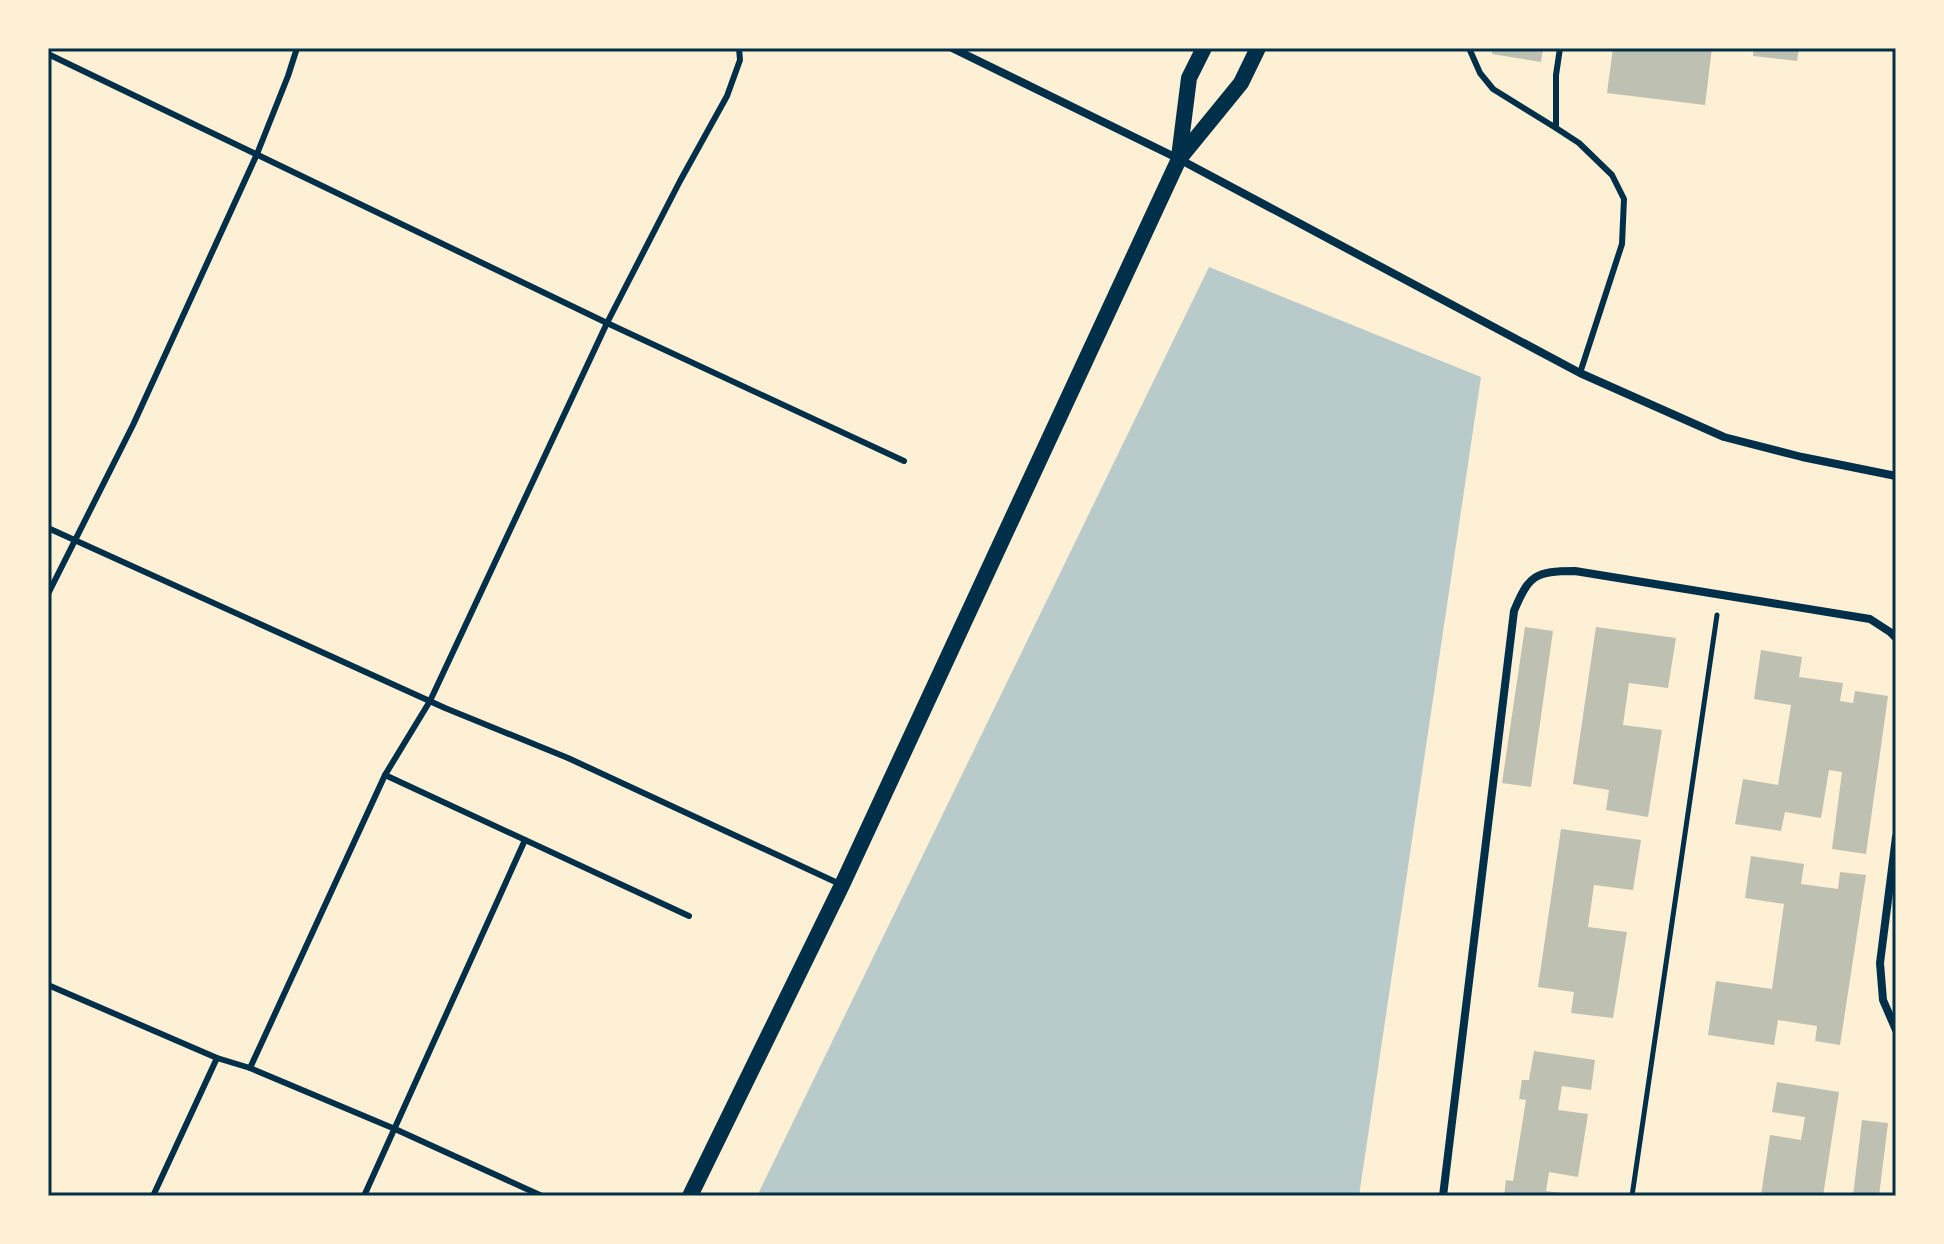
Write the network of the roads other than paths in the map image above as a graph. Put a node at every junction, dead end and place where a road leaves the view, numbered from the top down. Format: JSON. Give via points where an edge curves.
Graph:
{"nodes":[{"id":1,"x":297,"y":48,"type":"edge"},
{"id":2,"x":739,"y":48,"type":"edge"},
{"id":3,"x":952,"y":48,"type":"edge"},
{"id":4,"x":1204,"y":48,"type":"edge"},
{"id":5,"x":1258,"y":48,"type":"edge"},
{"id":6,"x":1469,"y":48,"type":"edge"},
{"id":7,"x":1560,"y":48,"type":"edge"},
{"id":8,"x":48,"y":54,"type":"edge"},
{"id":9,"x":1556,"y":128,"type":"junction"},
{"id":10,"x":257,"y":154,"type":"junction"},
{"id":11,"x":1179,"y":159,"type":"junction"},
{"id":12,"x":607,"y":323,"type":"junction"},
{"id":13,"x":1580,"y":373,"type":"junction"},
{"id":14,"x":904,"y":461,"type":"dead end"},
{"id":15,"x":1896,"y":476,"type":"edge"},
{"id":16,"x":48,"y":528,"type":"edge"},
{"id":17,"x":74,"y":540,"type":"junction"},
{"id":18,"x":48,"y":594,"type":"edge"},
{"id":19,"x":1896,"y":638,"type":"edge"},
{"id":20,"x":430,"y":701,"type":"junction"},
{"id":21,"x":385,"y":775,"type":"junction"},
{"id":22,"x":1896,"y":837,"type":"edge"},
{"id":23,"x":525,"y":840,"type":"junction"},
{"id":24,"x":842,"y":885,"type":"junction"},
{"id":25,"x":689,"y":916,"type":"dead end"},
{"id":26,"x":48,"y":985,"type":"edge"},
{"id":27,"x":1896,"y":1030,"type":"edge"},
{"id":28,"x":217,"y":1058,"type":"junction"},
{"id":29,"x":250,"y":1068,"type":"junction"},
{"id":30,"x":395,"y":1129,"type":"junction"},
{"id":31,"x":153,"y":1196,"type":"edge"},
{"id":32,"x":364,"y":1196,"type":"edge"},
{"id":33,"x":542,"y":1196,"type":"edge"},
{"id":34,"x":690,"y":1196,"type":"edge"},
{"id":35,"x":1443,"y":1196,"type":"edge"}],
"edges":[{"from":1,"to":10,"type":"lane"},
{"from":2,"to":12,"type":"lane","via":[[727,96]]},
{"from":3,"to":11,"type":"street"},
{"from":4,"to":11,"type":"main road","via":[[1189,78]]},
{"from":5,"to":11,"type":"main road","via":[[1241,83]]},
{"from":6,"to":9,"type":"lane","via":[[1493,89]]},
{"from":7,"to":9,"type":"lane"},
{"from":8,"to":10,"type":"lane"},
{"from":9,"to":13,"type":"lane","via":[[1612,175],[1624,199],[1622,244]]},
{"from":10,"to":12,"type":"lane"},
{"from":10,"to":17,"type":"lane","via":[[133,425]]},
{"from":11,"to":13,"type":"street"},
{"from":11,"to":24,"type":"main road"},
{"from":12,"to":14,"type":"lane"},
{"from":12,"to":20,"type":"lane"},
{"from":13,"to":15,"type":"street","via":[[1724,437]]},
{"from":16,"to":17,"type":"lane"},
{"from":17,"to":18,"type":"lane"},
{"from":17,"to":20,"type":"lane"},
{"from":19,"to":35,"type":"street","via":[[1870,619],[1575,571],[1538,575],[1524,587],[1514,611]]},
{"from":20,"to":21,"type":"lane"},
{"from":20,"to":24,"type":"lane","via":[[568,758]]},
{"from":21,"to":23,"type":"lane"},
{"from":21,"to":29,"type":"lane"},
{"from":22,"to":27,"type":"street","via":[[1880,963],[1883,1000]]},
{"from":23,"to":25,"type":"lane"},
{"from":23,"to":30,"type":"lane"},
{"from":24,"to":34,"type":"main road"},
{"from":26,"to":28,"type":"lane"},
{"from":28,"to":29,"type":"lane"},
{"from":28,"to":31,"type":"lane"},
{"from":29,"to":30,"type":"lane"},
{"from":30,"to":32,"type":"lane"},
{"from":30,"to":33,"type":"lane"}]}
